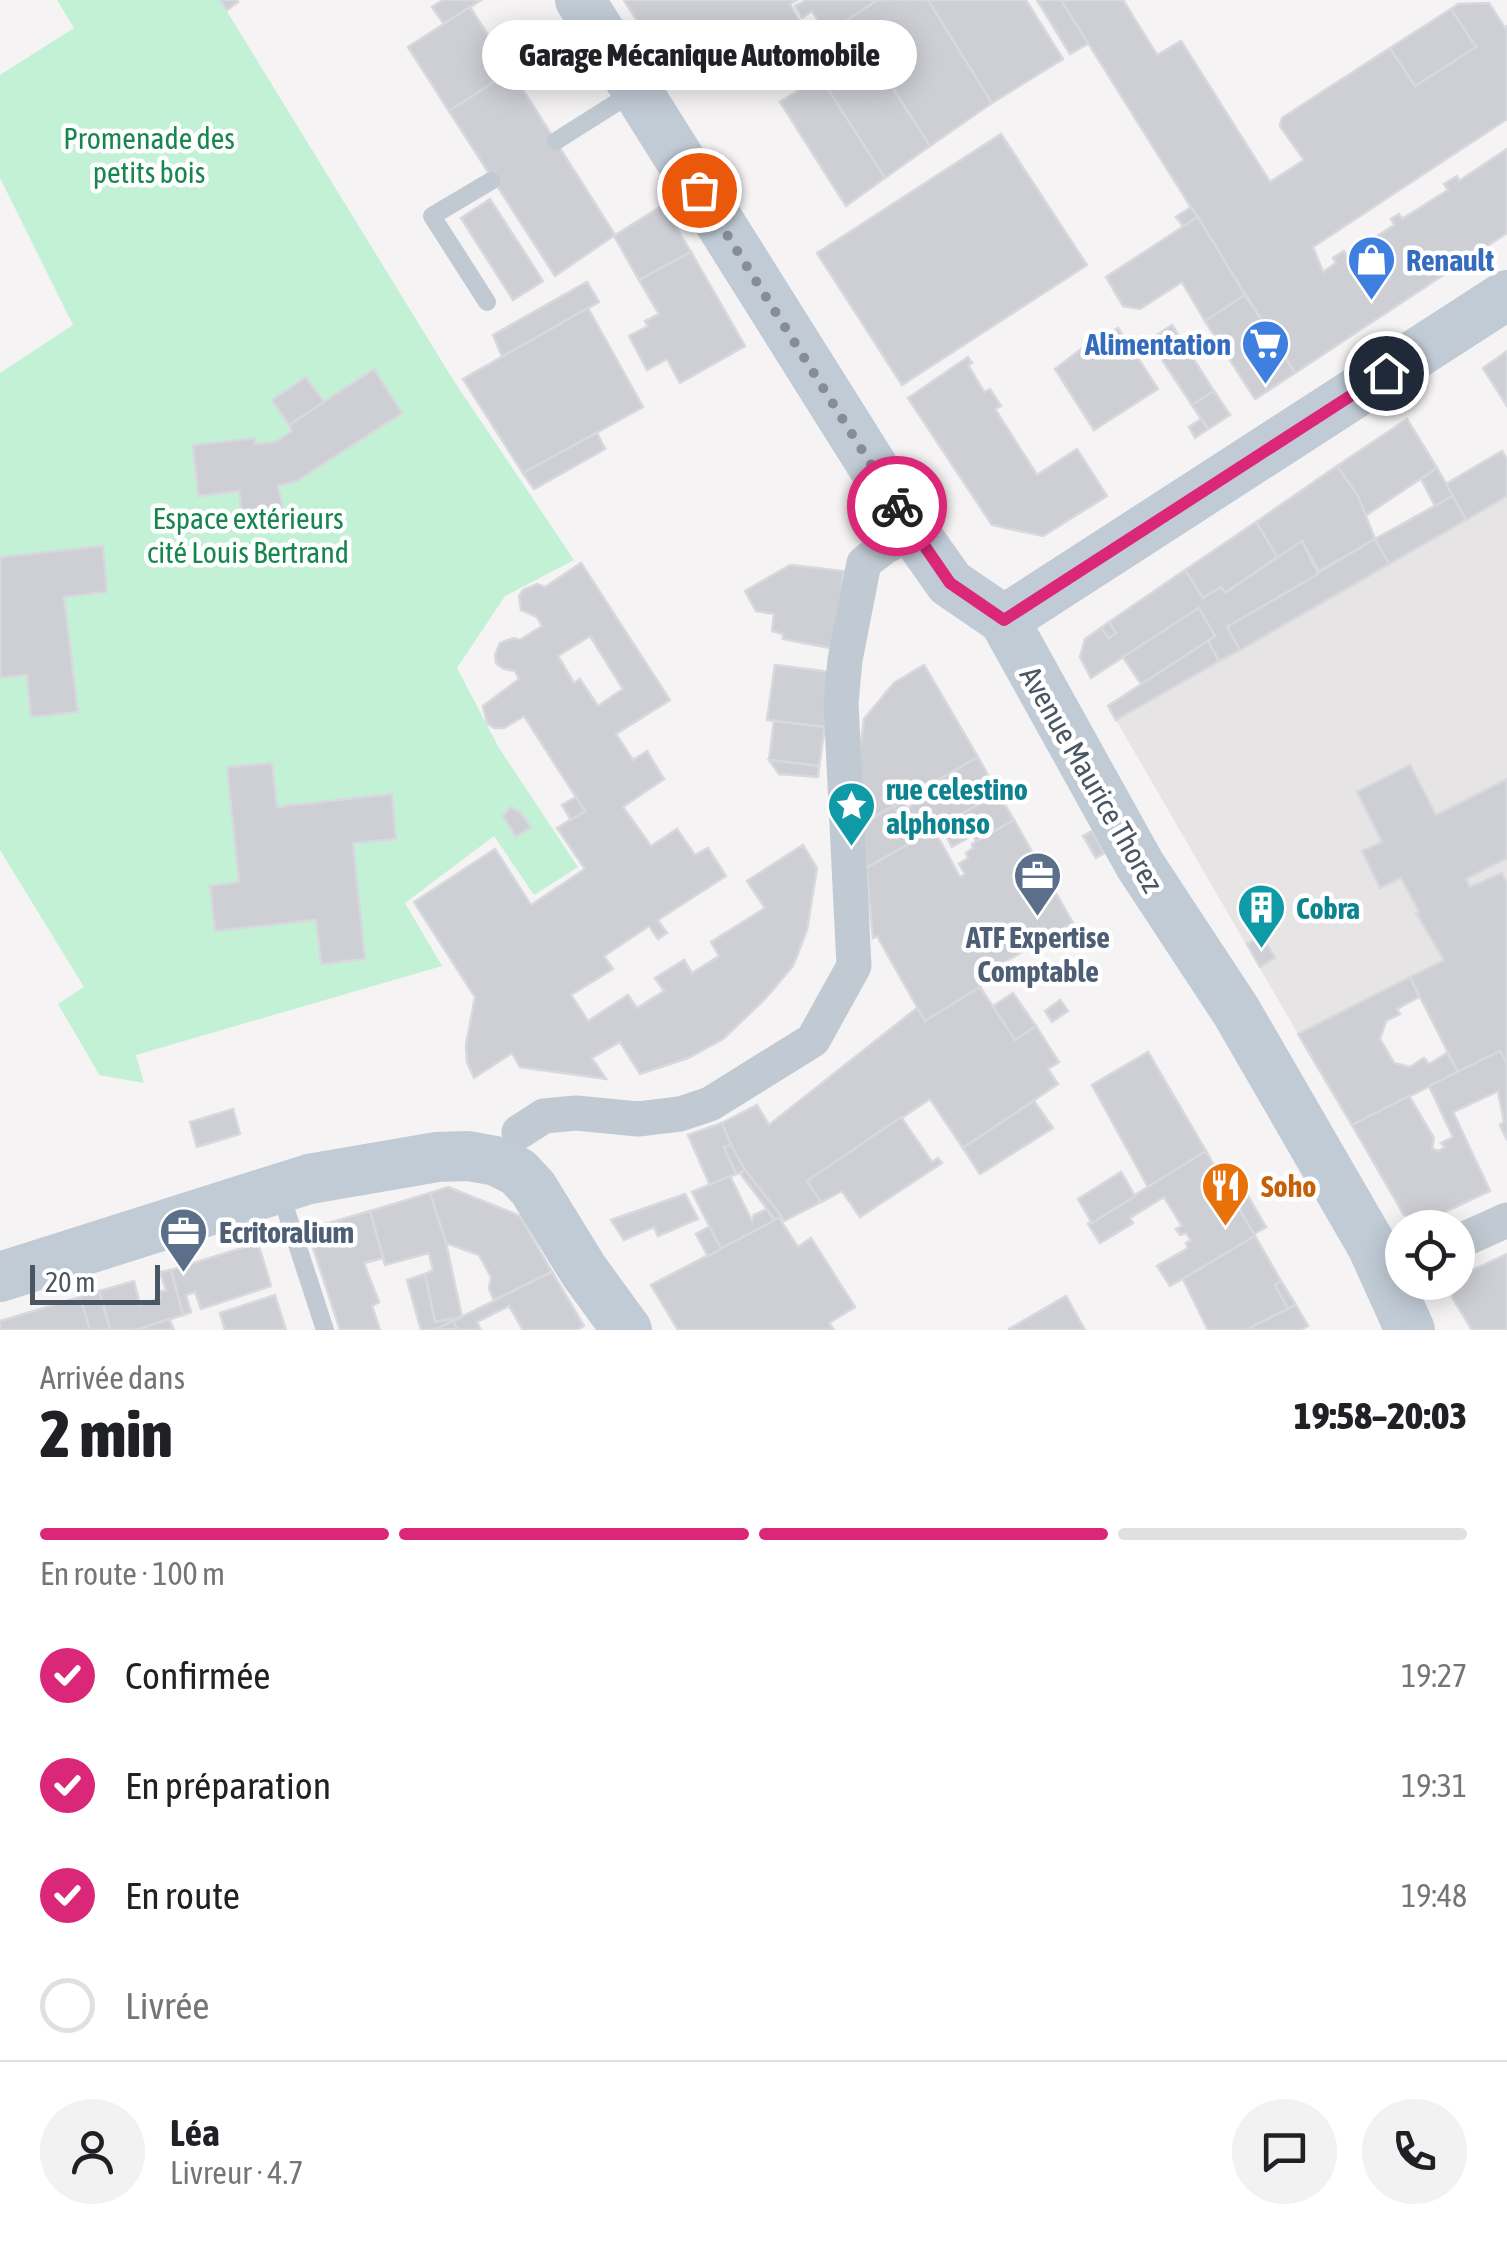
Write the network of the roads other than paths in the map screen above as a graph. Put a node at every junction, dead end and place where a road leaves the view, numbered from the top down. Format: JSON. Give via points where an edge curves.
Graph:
{"nodes":[{"id":1,"x":580,"y":0,"type":"edge"},
{"id":2,"x":637,"y":90,"type":"junction"},
{"id":3,"x":556,"y":140,"type":"dead end"},
{"id":4,"x":492,"y":181,"type":"dead end"},
{"id":5,"x":1507,"y":294,"type":"edge"},
{"id":6,"x":487,"y":302,"type":"dead end"},
{"id":7,"x":914,"y":532,"type":"junction"},
{"id":8,"x":1004,"y":620,"type":"junction"},
{"id":9,"x":520,"y":1132,"type":"junction"},
{"id":10,"x":294,"y":1183,"type":"junction"},
{"id":11,"x":1507,"y":1220,"type":"edge"},
{"id":12,"x":1475,"y":1234,"type":"edge"},
{"id":13,"x":1385,"y":1262,"type":"edge"},
{"id":14,"x":0,"y":1277,"type":"edge"},
{"id":15,"x":1401,"y":1300,"type":"edge"},
{"id":16,"x":619,"y":1318,"type":"edge"},
{"id":17,"x":326,"y":1330,"type":"edge"},
{"id":18,"x":1410,"y":1330,"type":"edge"}],
"edges":[{"from":1,"to":2,"type":"main road","name":"Avenue Maurice Thorez"},
{"from":2,"to":3,"type":"lane"},
{"from":2,"to":7,"type":"main road","name":"Avenue Maurice Thorez"},
{"from":4,"to":6,"type":"lane","via":[[432,216]]},
{"from":5,"to":8,"type":"main road"},
{"from":7,"to":8,"type":"main road","name":"Avenue Maurice Thorez","via":[[950,583]]},
{"from":7,"to":9,"type":"street","via":[[864,562],[852,619],[841,704],[854,966],[814,1040],[710,1104],[680,1114],[544,1116]]},
{"from":8,"to":13,"type":"main road","name":"Avenue Maurice Thorez","via":[[1140,865]]},
{"from":9,"to":10,"type":"main road","via":[[469,1126],[432,1132]]},
{"from":9,"to":16,"type":"main road","via":[[570,1188]]},
{"from":10,"to":14,"type":"main road"},
{"from":10,"to":16,"type":"main road","via":[[438,1157],[496,1161],[533,1188]]},
{"from":10,"to":17,"type":"lane"},
{"from":11,"to":12,"type":"street"},
{"from":15,"to":18,"type":"main road","name":"Avenue Maurice Thorez"}]}
